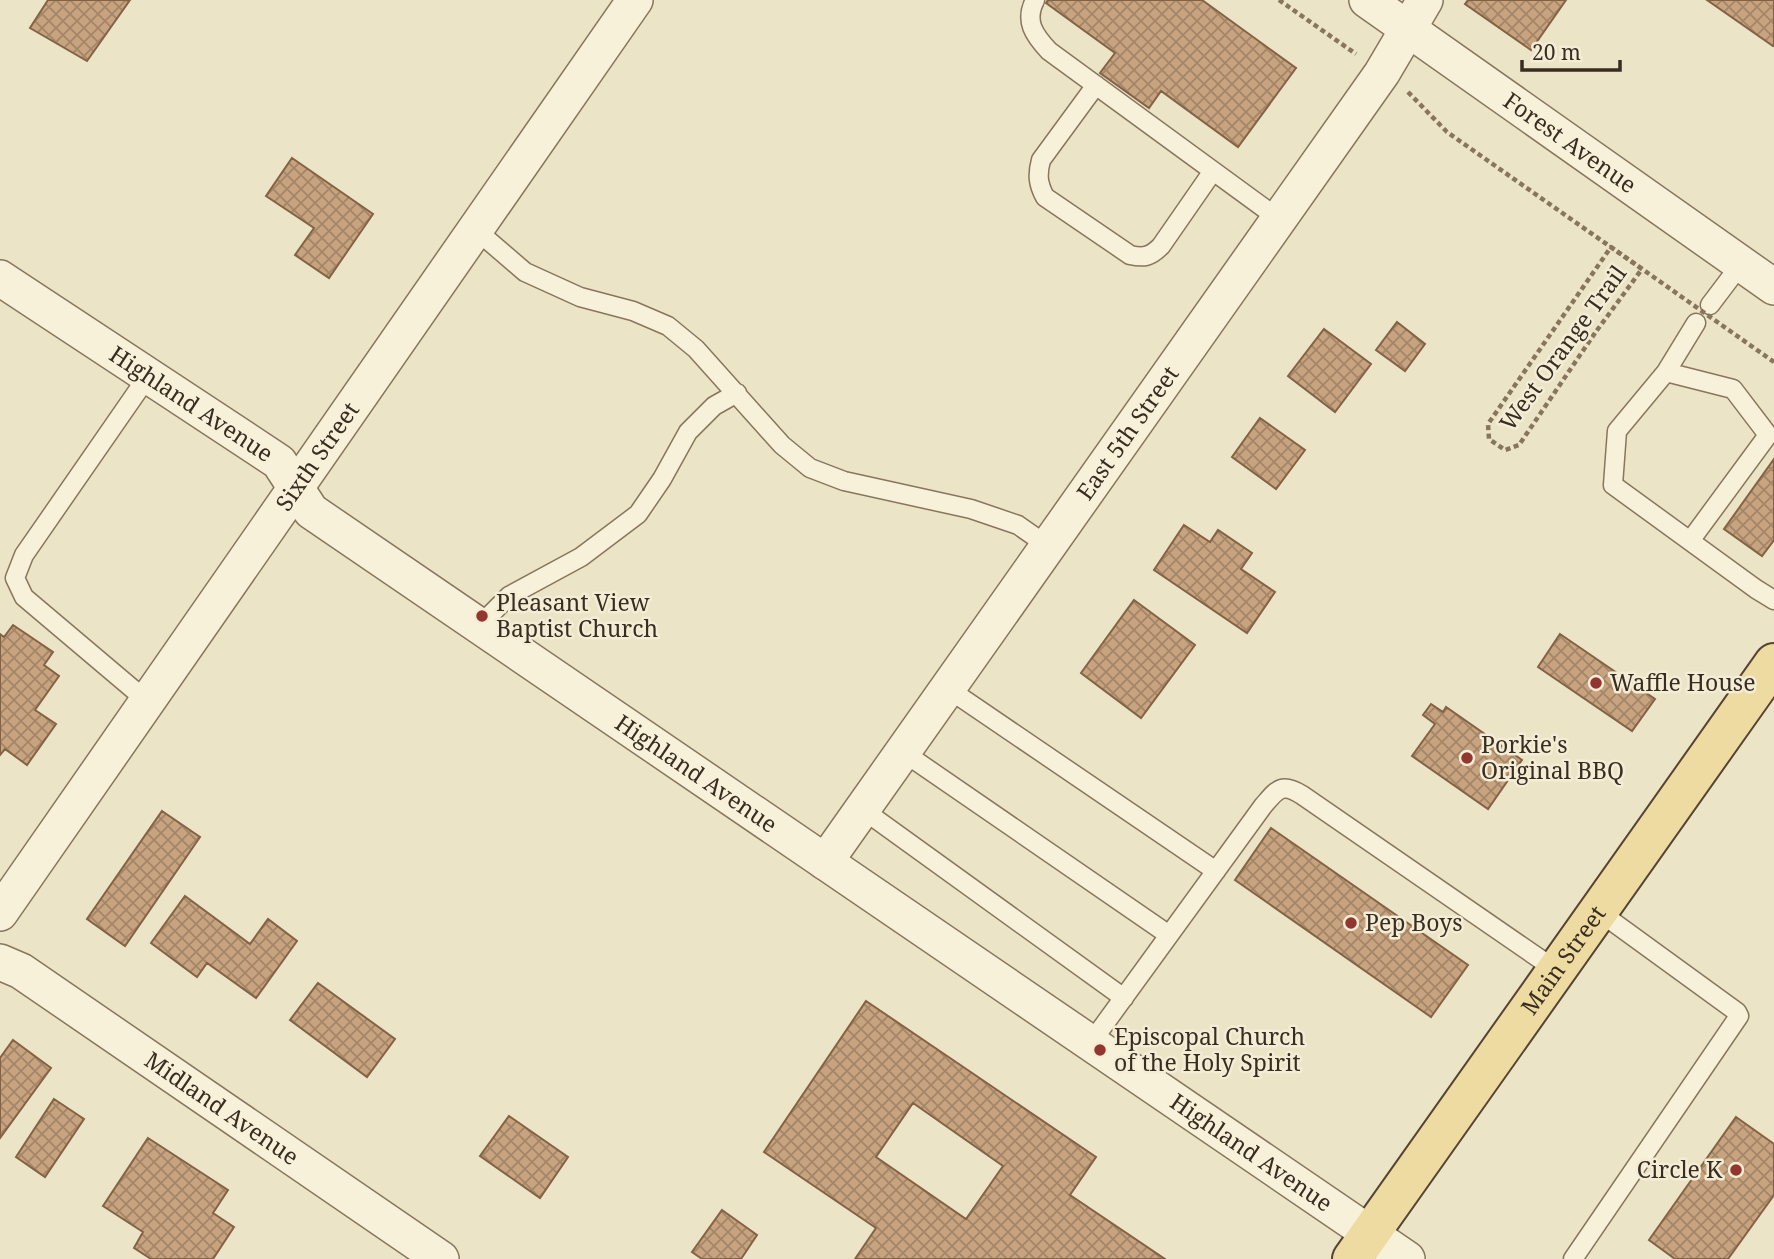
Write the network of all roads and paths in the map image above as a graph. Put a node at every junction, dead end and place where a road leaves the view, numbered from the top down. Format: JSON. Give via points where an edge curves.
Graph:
{"nodes":[{"id":1,"x":635,"y":0,"type":"edge"},
{"id":2,"x":1035,"y":0,"type":"edge"},
{"id":3,"x":1279,"y":0,"type":"edge"},
{"id":4,"x":1367,"y":0,"type":"edge"},
{"id":5,"x":1417,"y":15,"type":"edge"},
{"id":6,"x":1382,"y":73,"type":"junction"},
{"id":7,"x":1096,"y":85,"type":"junction"},
{"id":8,"x":1213,"y":171,"type":"junction"},
{"id":9,"x":1279,"y":219,"type":"junction"},
{"id":10,"x":475,"y":229,"type":"junction"},
{"id":11,"x":1741,"y":264,"type":"junction"},
{"id":12,"x":0,"y":278,"type":"edge"},
{"id":13,"x":1774,"y":287,"type":"edge"},
{"id":14,"x":1710,"y":305,"type":"dead end"},
{"id":15,"x":1696,"y":323,"type":"dead end"},
{"id":16,"x":1774,"y":362,"type":"edge"},
{"id":17,"x":1666,"y":372,"type":"junction"},
{"id":18,"x":148,"y":376,"type":"junction"},
{"id":19,"x":737,"y":393,"type":"junction"},
{"id":20,"x":295,"y":487,"type":"junction"},
{"id":21,"x":1690,"y":541,"type":"junction"},
{"id":22,"x":1048,"y":546,"type":"junction"},
{"id":23,"x":1774,"y":600,"type":"edge"},
{"id":24,"x":479,"y":626,"type":"junction"},
{"id":25,"x":1774,"y":663,"type":"edge"},
{"id":26,"x":947,"y":688,"type":"junction"},
{"id":27,"x":147,"y":701,"type":"junction"},
{"id":28,"x":903,"y":752,"type":"junction"},
{"id":29,"x":862,"y":808,"type":"junction"},
{"id":30,"x":825,"y":862,"type":"junction"},
{"id":31,"x":1216,"y":871,"type":"junction"},
{"id":32,"x":1598,"y":911,"type":"junction"},
{"id":33,"x":0,"y":913,"type":"edge"},
{"id":34,"x":1169,"y":935,"type":"junction"},
{"id":35,"x":0,"y":962,"type":"edge"},
{"id":36,"x":1556,"y":971,"type":"junction"},
{"id":37,"x":1124,"y":998,"type":"junction"},
{"id":38,"x":1090,"y":1044,"type":"junction"},
{"id":39,"x":1360,"y":1247,"type":"edge"},
{"id":40,"x":441,"y":1259,"type":"edge"},
{"id":41,"x":1406,"y":1259,"type":"edge"},
{"id":42,"x":1573,"y":1259,"type":"edge"}],
"edges":[{"from":1,"to":10,"type":"street","name":"Sixth Street"},
{"from":2,"to":7,"type":"lane","via":[[1030,10],[1035,37]]},
{"from":3,"to":6,"type":"path"},
{"from":4,"to":5,"type":"street","name":"Forest Avenue"},
{"from":5,"to":6,"type":"street","name":"East 5th Street"},
{"from":5,"to":11,"type":"street","name":"Forest Avenue"},
{"from":6,"to":9,"type":"street","name":"East 5th Street"},
{"from":6,"to":16,"type":"path","name":"West Orange Trail","bridge":true,"via":[[1417,99],[1447,132],[1642,269],[1519,445],[1505,450],[1489,439],[1488,424],[1612,247]]},
{"from":7,"to":8,"type":"lane"},
{"from":7,"to":8,"type":"lane","via":[[1041,160],[1037,175],[1045,197],[1143,258],[1161,246]]},
{"from":8,"to":9,"type":"lane"},
{"from":9,"to":22,"type":"street","name":"East 5th Street"},
{"from":10,"to":19,"type":"lane","via":[[525,272],[580,297],[667,326]]},
{"from":10,"to":20,"type":"street","name":"Sixth Street"},
{"from":11,"to":13,"type":"street","name":"Forest Avenue"},
{"from":11,"to":14,"type":"lane"},
{"from":12,"to":18,"type":"street","name":"Highland Avenue"},
{"from":15,"to":17,"type":"lane"},
{"from":17,"to":21,"type":"lane","via":[[1618,431],[1613,485]]},
{"from":17,"to":21,"type":"lane","via":[[1733,389],[1768,435]]},
{"from":18,"to":20,"type":"street","name":"Highland Avenue","via":[[279,462]]},
{"from":18,"to":27,"type":"lane","via":[[24,555],[15,579],[24,597]]},
{"from":19,"to":22,"type":"lane","via":[[782,445],[810,468],[844,481],[983,513],[1018,525]]},
{"from":19,"to":24,"type":"lane","via":[[714,405],[688,432],[638,513],[581,557],[509,596]]},
{"from":20,"to":24,"type":"street","name":"Highland Avenue","via":[[311,511]]},
{"from":20,"to":27,"type":"street","name":"Sixth Street"},
{"from":21,"to":23,"type":"lane"},
{"from":22,"to":26,"type":"street","name":"East 5th Street"},
{"from":24,"to":30,"type":"street","name":"Highland Avenue"},
{"from":25,"to":32,"type":"main road","name":"Main Street"},
{"from":26,"to":28,"type":"street","name":"East 5th Street"},
{"from":26,"to":31,"type":"lane"},
{"from":27,"to":33,"type":"street","name":"Sixth Street"},
{"from":28,"to":29,"type":"street","name":"East 5th Street"},
{"from":28,"to":34,"type":"lane"},
{"from":29,"to":30,"type":"street","name":"East 5th Street"},
{"from":29,"to":37,"type":"lane"},
{"from":30,"to":38,"type":"street","name":"Highland Avenue"},
{"from":31,"to":34,"type":"lane"},
{"from":31,"to":36,"type":"lane","via":[[1273,794],[1290,787]]},
{"from":32,"to":36,"type":"main road","name":"Main Street"},
{"from":32,"to":42,"type":"lane","via":[[1739,1016]]},
{"from":34,"to":37,"type":"lane"},
{"from":35,"to":40,"type":"street","name":"Midland Avenue","via":[[21,971]]},
{"from":36,"to":39,"type":"main road","name":"Main Street"},
{"from":37,"to":38,"type":"lane"},
{"from":38,"to":39,"type":"street","name":"Highland Avenue"},
{"from":39,"to":41,"type":"street","name":"Highland Avenue"}]}
